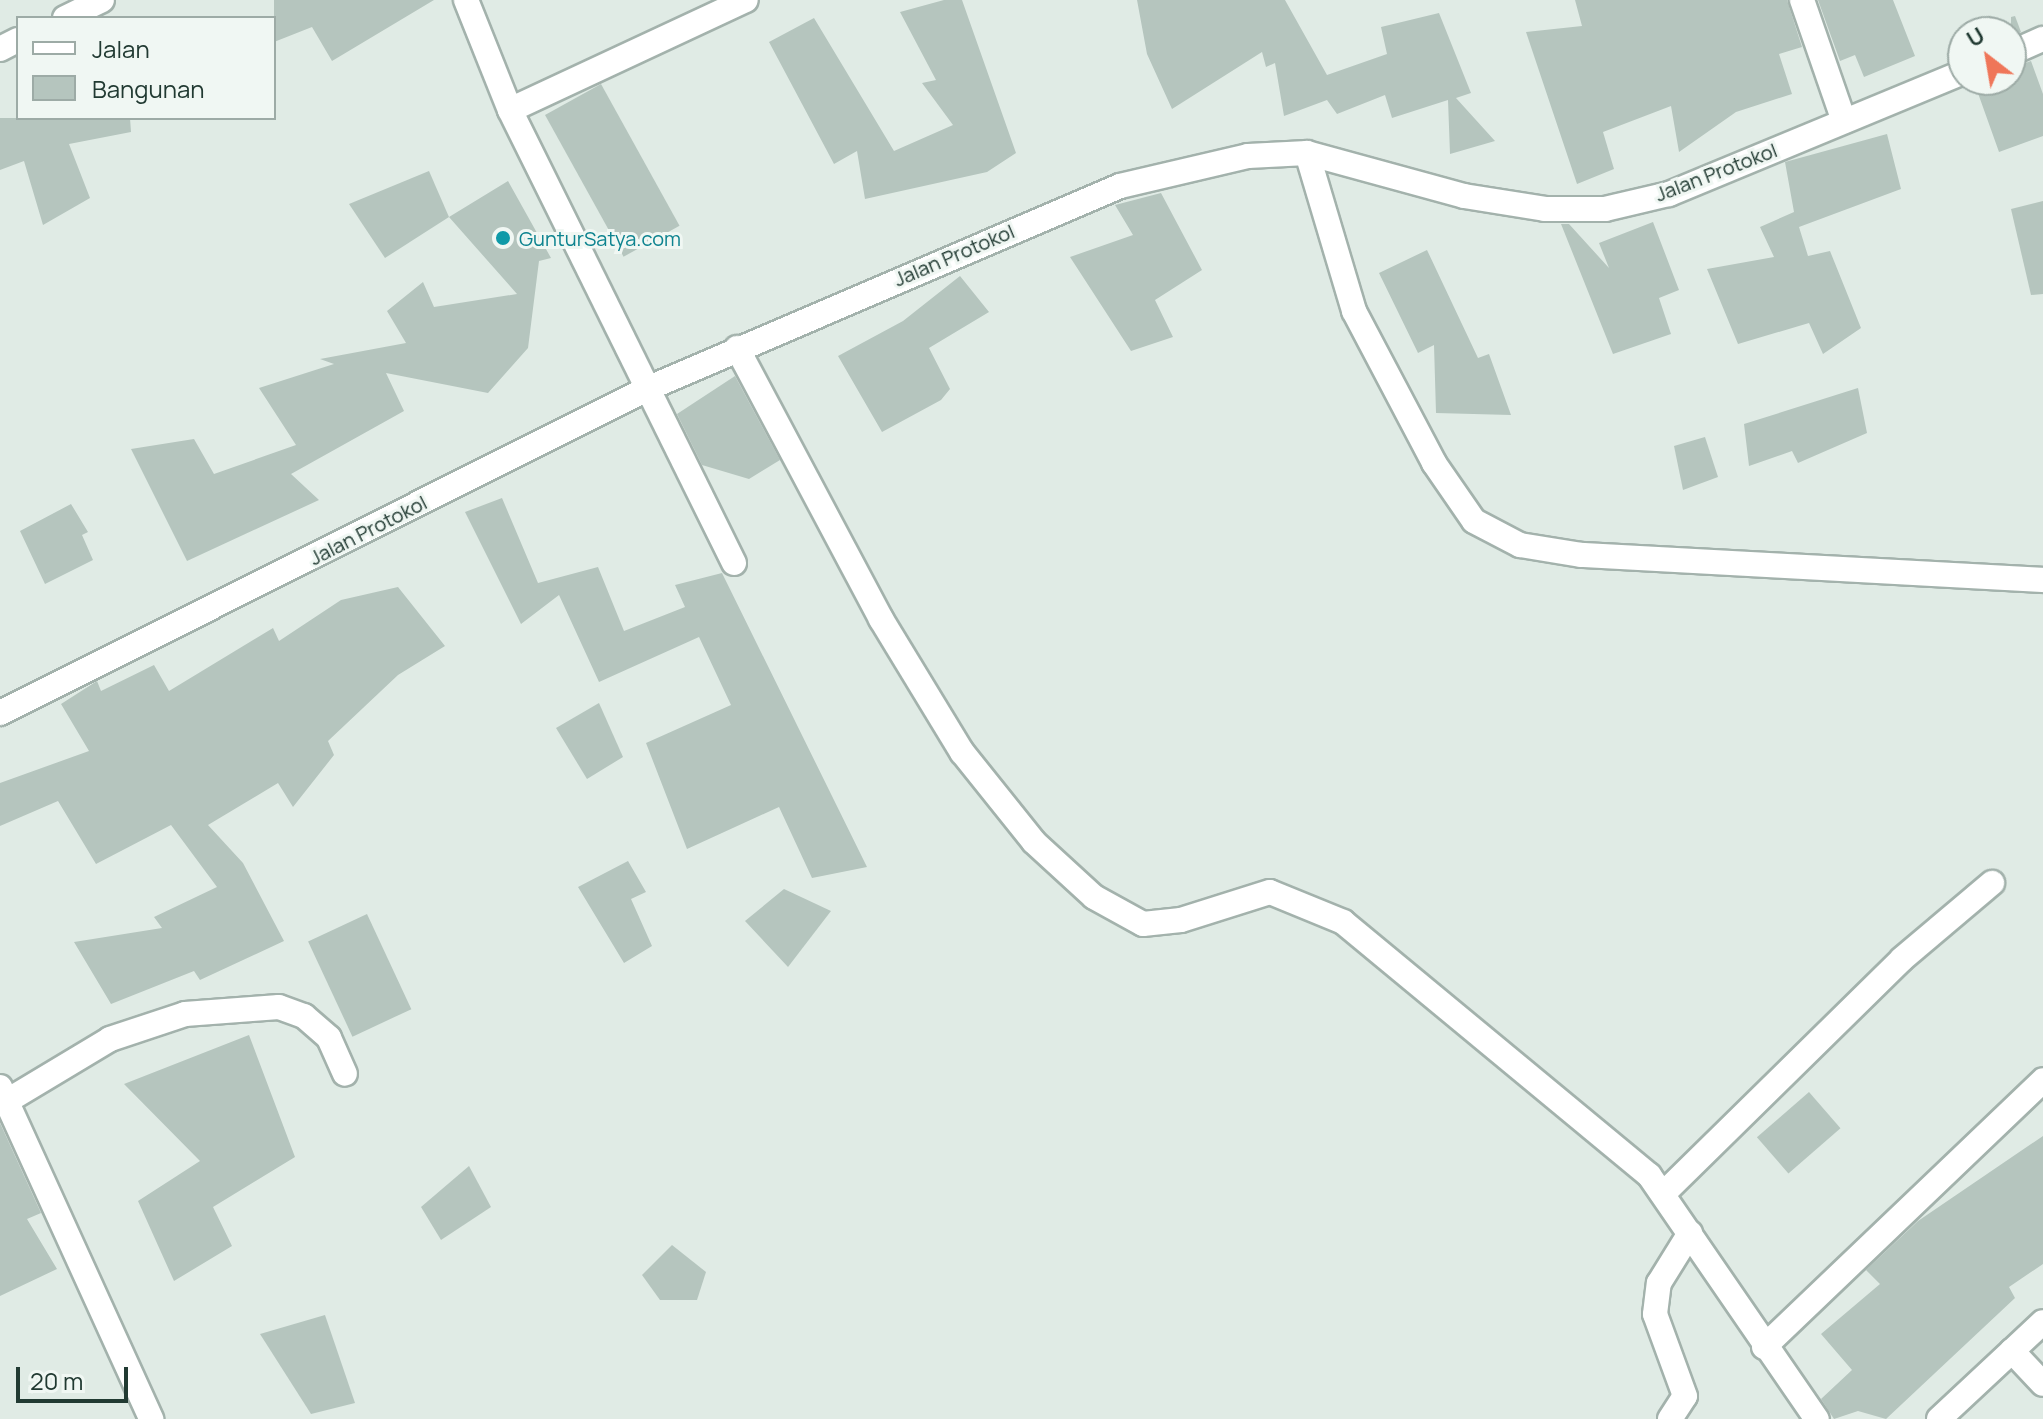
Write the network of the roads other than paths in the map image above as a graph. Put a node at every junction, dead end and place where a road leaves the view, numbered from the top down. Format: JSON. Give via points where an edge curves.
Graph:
{"nodes":[{"id":1,"x":102,"y":0,"type":"edge"},
{"id":2,"x":466,"y":0,"type":"edge"},
{"id":3,"x":746,"y":0,"type":"edge"},
{"id":4,"x":1802,"y":0,"type":"edge"},
{"id":5,"x":69,"y":16,"type":"edge"},
{"id":6,"x":1947,"y":79,"type":"edge"},
{"id":7,"x":510,"y":110,"type":"junction"},
{"id":8,"x":1844,"y":121,"type":"junction"},
{"id":9,"x":1307,"y":153,"type":"junction"},
{"id":10,"x":737,"y":348,"type":"junction"},
{"id":11,"x":649,"y":388,"type":"junction"},
{"id":12,"x":734,"y":563,"type":"dead end"},
{"id":13,"x":2043,"y":580,"type":"edge"},
{"id":14,"x":0,"y":713,"type":"edge"},
{"id":15,"x":1992,"y":883,"type":"dead end"},
{"id":16,"x":345,"y":1074,"type":"dead end"},
{"id":17,"x":2043,"y":1080,"type":"edge"},
{"id":18,"x":3,"y":1094,"type":"edge"},
{"id":19,"x":1663,"y":1194,"type":"junction"},
{"id":20,"x":1690,"y":1233,"type":"junction"},
{"id":21,"x":2043,"y":1322,"type":"edge"},
{"id":22,"x":1764,"y":1347,"type":"junction"},
{"id":23,"x":2012,"y":1351,"type":"junction"},
{"id":24,"x":2043,"y":1384,"type":"edge"},
{"id":25,"x":151,"y":1419,"type":"edge"},
{"id":26,"x":1670,"y":1419,"type":"edge"},
{"id":27,"x":1817,"y":1419,"type":"edge"},
{"id":28,"x":1939,"y":1419,"type":"edge"}],
"edges":[{"from":1,"to":5,"type":"street"},
{"from":2,"to":7,"type":"street"},
{"from":3,"to":7,"type":"street"},
{"from":4,"to":8,"type":"street"},
{"from":6,"to":8,"type":"street","name":"Jalan Protokol"},
{"from":7,"to":11,"type":"street"},
{"from":8,"to":9,"type":"street","name":"Jalan Protokol","via":[[1669,194],[1605,209],[1545,209],[1464,196]]},
{"from":9,"to":10,"type":"street","name":"Jalan Protokol","via":[[1248,156],[1120,186]]},
{"from":9,"to":13,"type":"street","via":[[1354,311],[1434,463],[1474,521],[1520,545],[1582,555]]},
{"from":10,"to":11,"type":"street","name":"Jalan Protokol"},
{"from":10,"to":19,"type":"street","via":[[874,606],[962,752],[1034,842],[1094,897],[1143,924],[1181,920],[1270,892],[1308,901],[1343,922]]},
{"from":11,"to":12,"type":"street"},
{"from":11,"to":14,"type":"street","name":"Jalan Protokol"},
{"from":15,"to":19,"type":"street","via":[[1902,959]]},
{"from":16,"to":18,"type":"street","via":[[329,1038],[304,1016],[279,1007],[185,1014],[110,1039]]},
{"from":17,"to":22,"type":"street"},
{"from":18,"to":25,"type":"street"},
{"from":19,"to":20,"type":"street"},
{"from":20,"to":22,"type":"street"},
{"from":20,"to":26,"type":"street","via":[[1659,1283],[1655,1314],[1685,1396]]},
{"from":21,"to":23,"type":"street"},
{"from":22,"to":27,"type":"street"},
{"from":23,"to":24,"type":"street"},
{"from":23,"to":28,"type":"street"}]}
